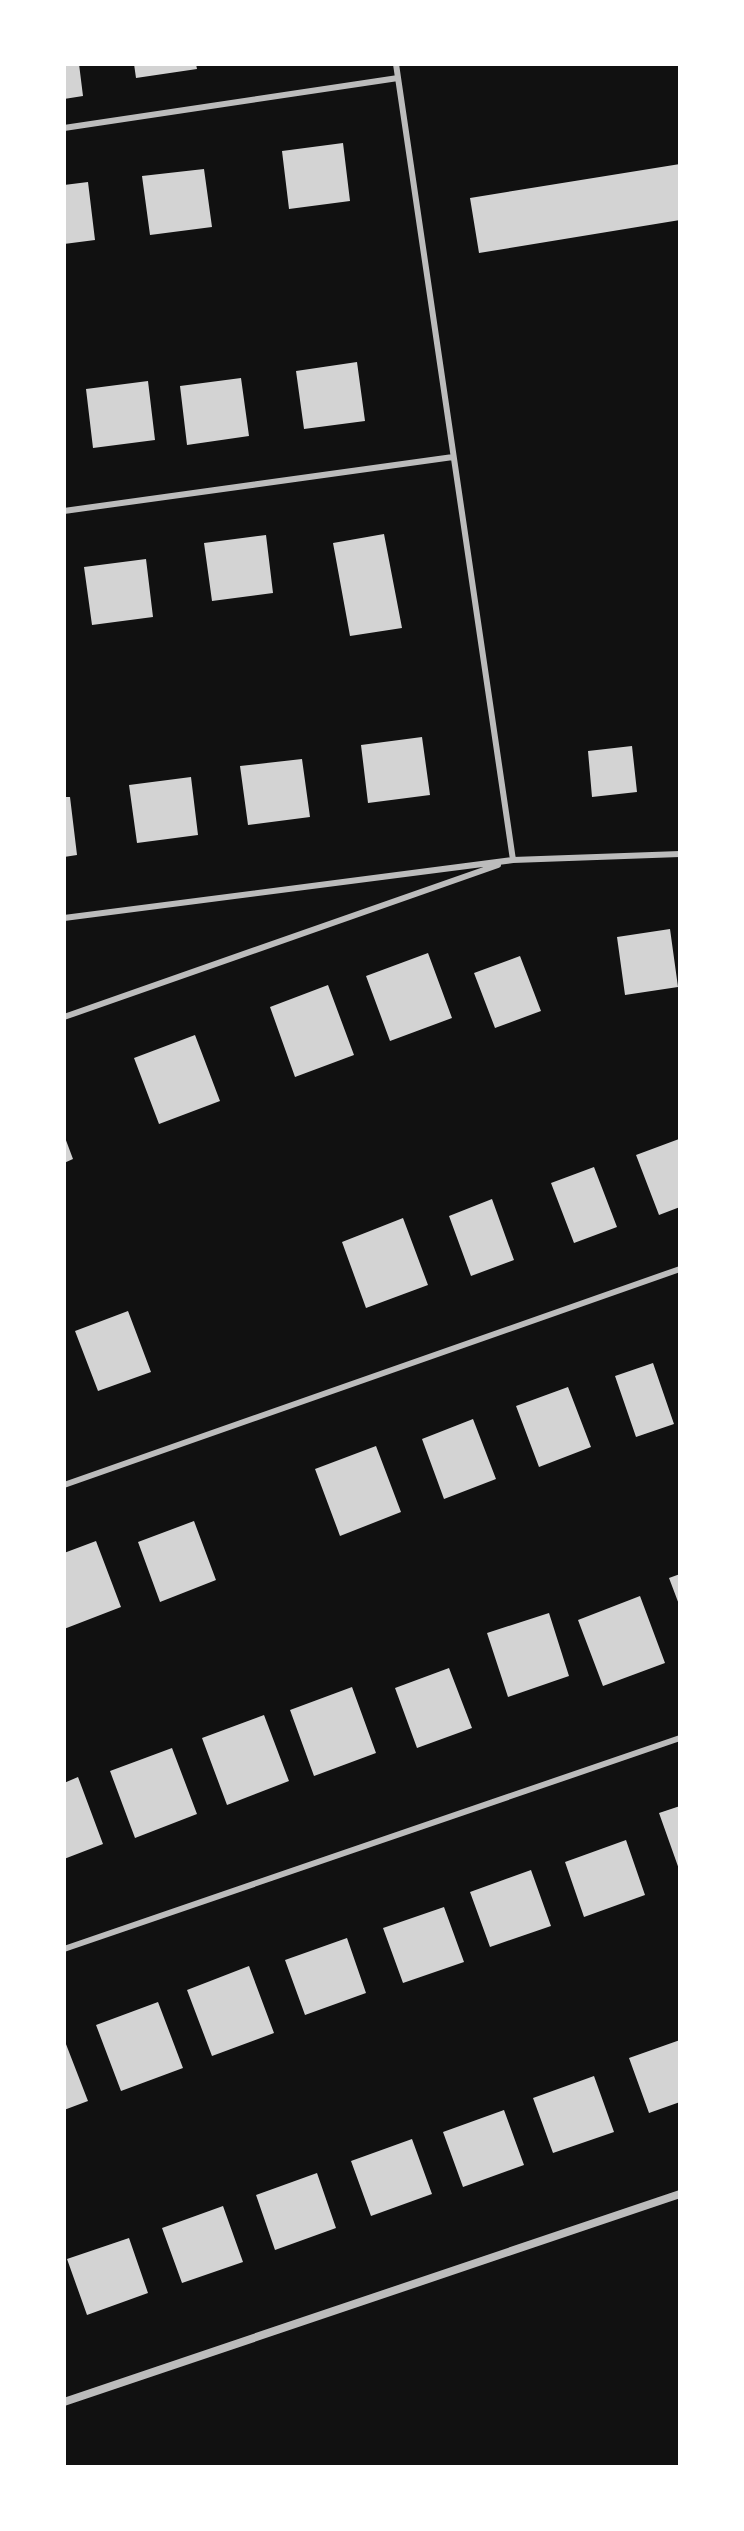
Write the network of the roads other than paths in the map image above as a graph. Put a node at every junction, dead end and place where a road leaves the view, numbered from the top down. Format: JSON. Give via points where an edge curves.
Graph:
{"nodes":[{"id":1,"x":396,"y":64,"type":"edge"},
{"id":2,"x":398,"y":78,"type":"junction"},
{"id":3,"x":64,"y":128,"type":"edge"},
{"id":4,"x":453,"y":457,"type":"junction"},
{"id":5,"x":64,"y":511,"type":"edge"},
{"id":6,"x":680,"y":854,"type":"edge"},
{"id":7,"x":513,"y":860,"type":"junction"},
{"id":8,"x":64,"y":918,"type":"edge"},
{"id":9,"x":64,"y":1017,"type":"edge"},
{"id":10,"x":680,"y":1269,"type":"edge"},
{"id":11,"x":64,"y":1485,"type":"edge"},
{"id":12,"x":680,"y":1738,"type":"edge"},
{"id":13,"x":64,"y":1949,"type":"edge"},
{"id":14,"x":680,"y":2194,"type":"edge"},
{"id":15,"x":64,"y":2402,"type":"edge"}],
"edges":[{"from":1,"to":2,"type":"lane"},
{"from":2,"to":3,"type":"lane"},
{"from":2,"to":4,"type":"lane"},
{"from":4,"to":5,"type":"lane"},
{"from":4,"to":7,"type":"lane"},
{"from":6,"to":7,"type":"lane"},
{"from":7,"to":8,"type":"lane"},
{"from":7,"to":9,"type":"lane"},
{"from":10,"to":11,"type":"lane"},
{"from":12,"to":13,"type":"lane"},
{"from":14,"to":15,"type":"street"}]}
